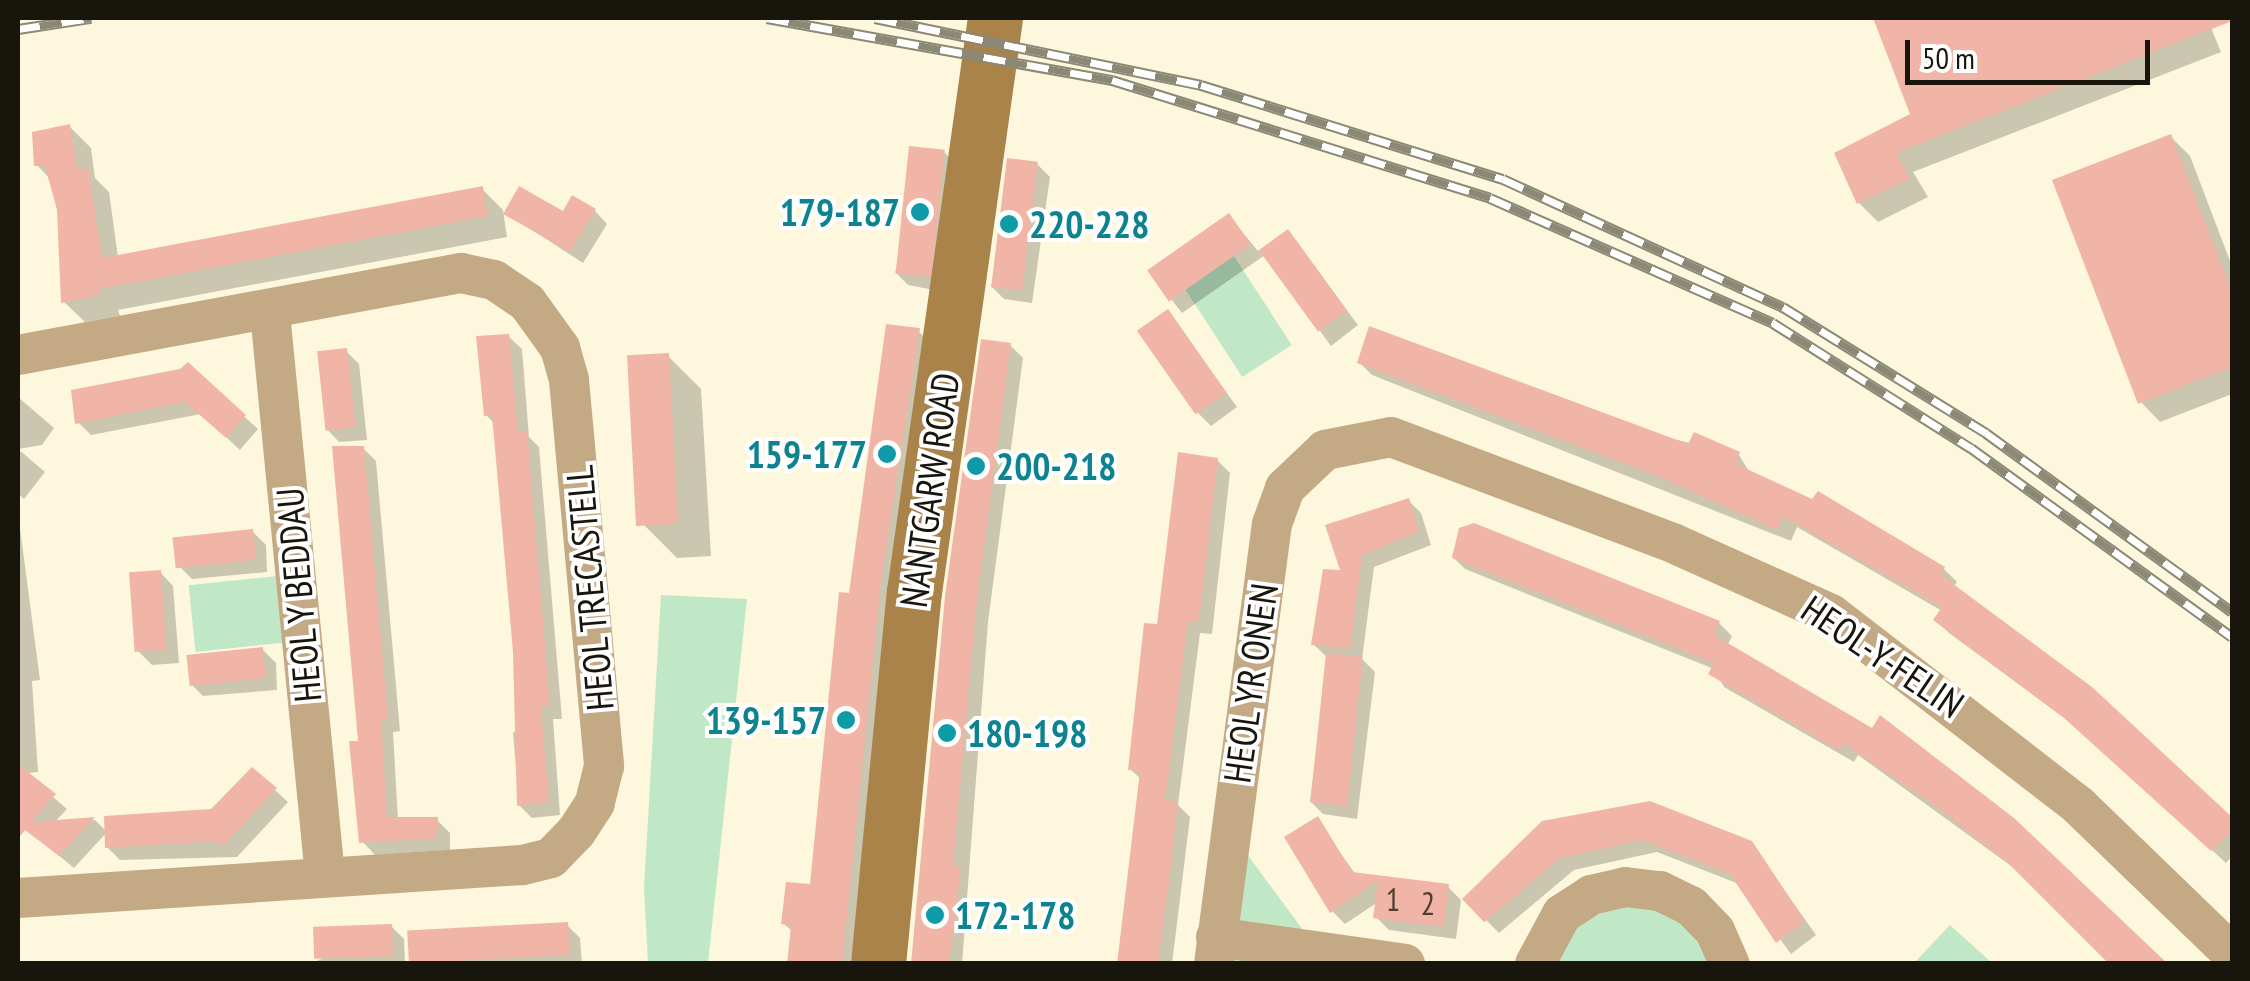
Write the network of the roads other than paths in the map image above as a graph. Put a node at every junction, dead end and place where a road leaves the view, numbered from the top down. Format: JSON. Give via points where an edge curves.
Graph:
{"nodes":[{"id":1,"x":995,"y":18,"type":"edge"},
{"id":2,"x":270,"y":313,"type":"junction"},
{"id":3,"x":18,"y":355,"type":"edge"},
{"id":4,"x":1352,"y":441,"type":"joint"},
{"id":5,"x":324,"y":876,"type":"junction"},
{"id":6,"x":18,"y":898,"type":"edge"},
{"id":7,"x":1215,"y":950,"type":"edge"},
{"id":8,"x":2232,"y":954,"type":"edge"},
{"id":9,"x":878,"y":964,"type":"edge"},
{"id":10,"x":1404,"y":964,"type":"edge"},
{"id":11,"x":1535,"y":964,"type":"edge"},
{"id":12,"x":1730,"y":964,"type":"edge"}],
"edges":[{"from":1,"to":9,"type":"main road","name":"NANTGARW ROAD","via":[[914,592]]},
{"from":2,"to":3,"type":"street","name":"HEOL TRECASTELL"},
{"from":2,"to":5,"type":"street","name":"HEOL Y BEDDAU"},
{"from":2,"to":5,"type":"street","name":"HEOL TRECASTELL","via":[[461,273],[494,280],[527,302],[560,348],[570,380],[588,552],[604,766],[595,803],[576,832],[551,858],[522,866]]},
{"from":4,"to":7,"type":"street","name":"HEOL YR ONEN","via":[[1298,471],[1272,524]]},
{"from":4,"to":8,"type":"street","name":"HEOL-Y-FELIN","via":[[1391,437],[1455,459],[1675,544],[1831,614],[2079,806]]},
{"from":5,"to":6,"type":"street","name":"HEOL TRECASTELL"},
{"from":7,"to":10,"type":"street"},
{"from":11,"to":12,"type":"street","via":[[1562,914],[1591,895],[1625,887],[1660,891],[1691,906],[1715,931]]}]}
